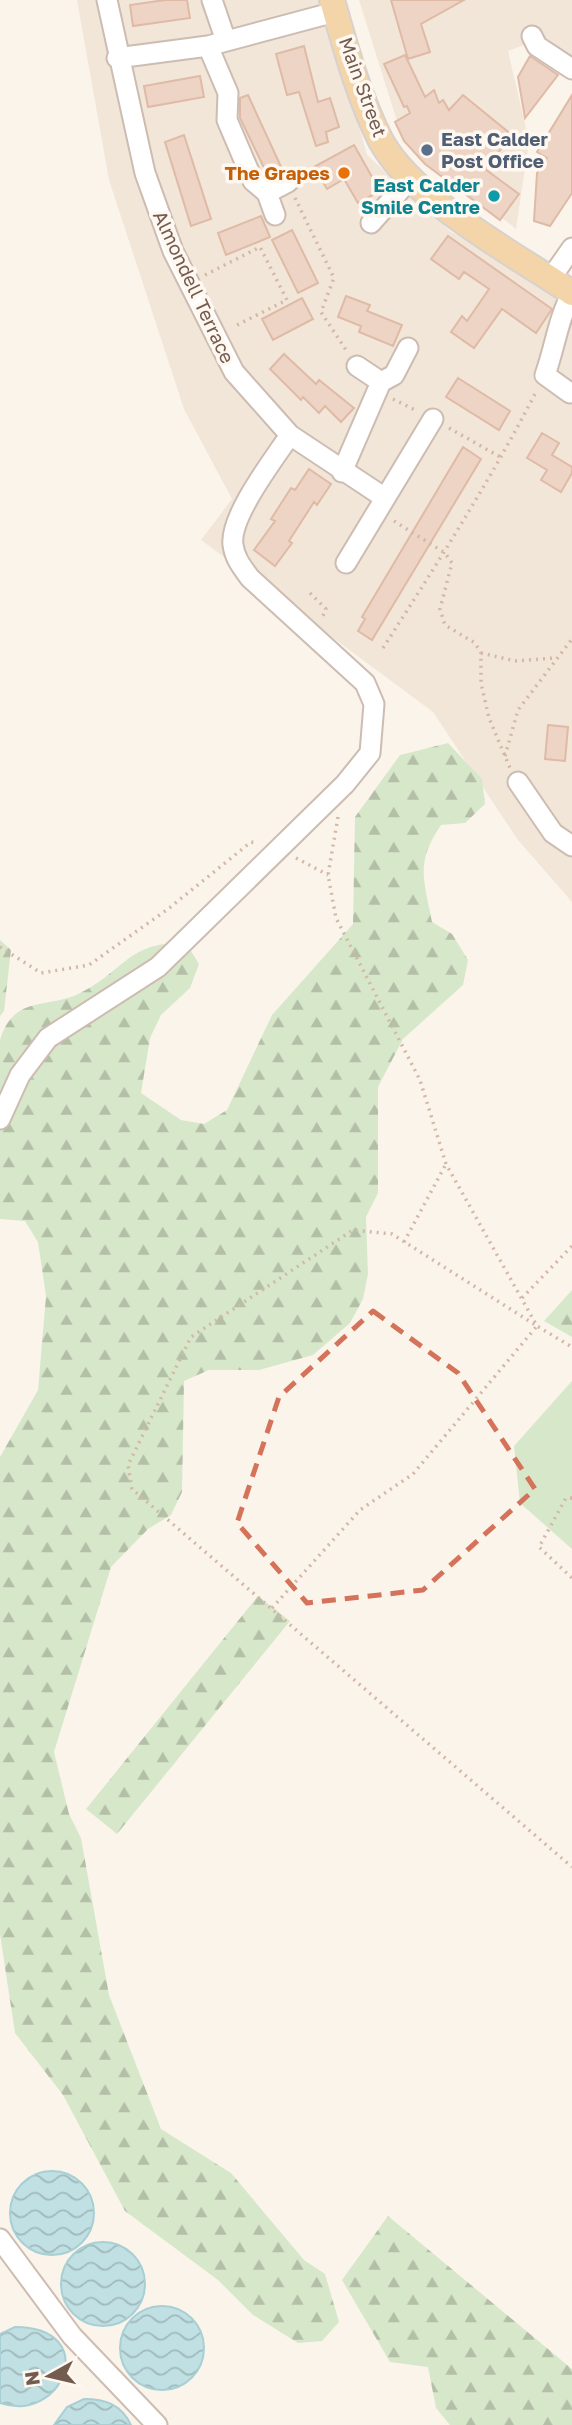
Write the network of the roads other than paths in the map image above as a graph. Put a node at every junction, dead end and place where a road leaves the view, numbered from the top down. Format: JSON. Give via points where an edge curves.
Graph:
{"nodes":[{"id":1,"x":107,"y":0,"type":"edge"},
{"id":2,"x":212,"y":0,"type":"edge"},
{"id":3,"x":334,"y":6,"type":"edge"},
{"id":4,"x":532,"y":36,"type":"dead end"},
{"id":5,"x":217,"y":44,"type":"junction"},
{"id":6,"x":117,"y":58,"type":"junction"},
{"id":7,"x":572,"y":69,"type":"edge"},
{"id":8,"x":410,"y":179,"type":"junction"},
{"id":9,"x":288,"y":182,"type":"road end"},
{"id":10,"x":267,"y":193,"type":"junction"},
{"id":11,"x":275,"y":215,"type":"dead end"},
{"id":12,"x":371,"y":223,"type":"dead end"},
{"id":13,"x":572,"y":248,"type":"edge"},
{"id":14,"x":551,"y":278,"type":"junction"},
{"id":15,"x":572,"y":293,"type":"edge"},
{"id":16,"x":408,"y":348,"type":"dead end"},
{"id":17,"x":357,"y":366,"type":"road end"},
{"id":18,"x":381,"y":382,"type":"junction"},
{"id":19,"x":570,"y":393,"type":"dead end"},
{"id":20,"x":433,"y":419,"type":"dead end"},
{"id":21,"x":290,"y":435,"type":"junction"},
{"id":22,"x":342,"y":472,"type":"junction"},
{"id":23,"x":382,"y":504,"type":"junction"},
{"id":24,"x":346,"y":563,"type":"dead end"},
{"id":25,"x":518,"y":782,"type":"road end"},
{"id":26,"x":572,"y":846,"type":"edge"},
{"id":27,"x":0,"y":1119,"type":"edge"},
{"id":28,"x":0,"y":2239,"type":"edge"},
{"id":29,"x":157,"y":2425,"type":"edge"}],
"edges":[{"from":1,"to":6,"type":"street","name":"Almondell Terrace"},
{"from":2,"to":5,"type":"street"},
{"from":3,"to":5,"type":"street"},
{"from":3,"to":8,"type":"main road","name":"Main Street","via":[[382,142]]},
{"from":4,"to":7,"type":"street","via":[[537,46]]},
{"from":5,"to":6,"type":"street"},
{"from":5,"to":10,"type":"street","via":[[228,93],[227,120],[253,181]]},
{"from":6,"to":21,"type":"street","name":"Almondell Terrace","via":[[145,173],[173,251],[234,372]]},
{"from":8,"to":12,"type":"street"},
{"from":8,"to":14,"type":"main road","name":"Main Street"},
{"from":9,"to":10,"type":"street"},
{"from":10,"to":11,"type":"street"},
{"from":13,"to":14,"type":"street"},
{"from":14,"to":15,"type":"main road","name":"Main Street"},
{"from":15,"to":19,"type":"street","via":[[559,317],[558,338],[545,375]]},
{"from":16,"to":18,"type":"street","via":[[394,375]]},
{"from":17,"to":18,"type":"street"},
{"from":18,"to":22,"type":"street"},
{"from":20,"to":23,"type":"street"},
{"from":21,"to":22,"type":"street","name":"Almondell Terrace"},
{"from":21,"to":27,"type":"street","via":[[236,521],[232,542],[236,560],[365,683],[374,704],[370,753],[345,784],[158,967],[48,1038],[20,1075]]},
{"from":22,"to":23,"type":"street","name":"Almondell Terrace"},
{"from":23,"to":24,"type":"street"},
{"from":25,"to":26,"type":"street","via":[[553,833]]},
{"from":28,"to":29,"type":"street","via":[[72,2336]]}]}
